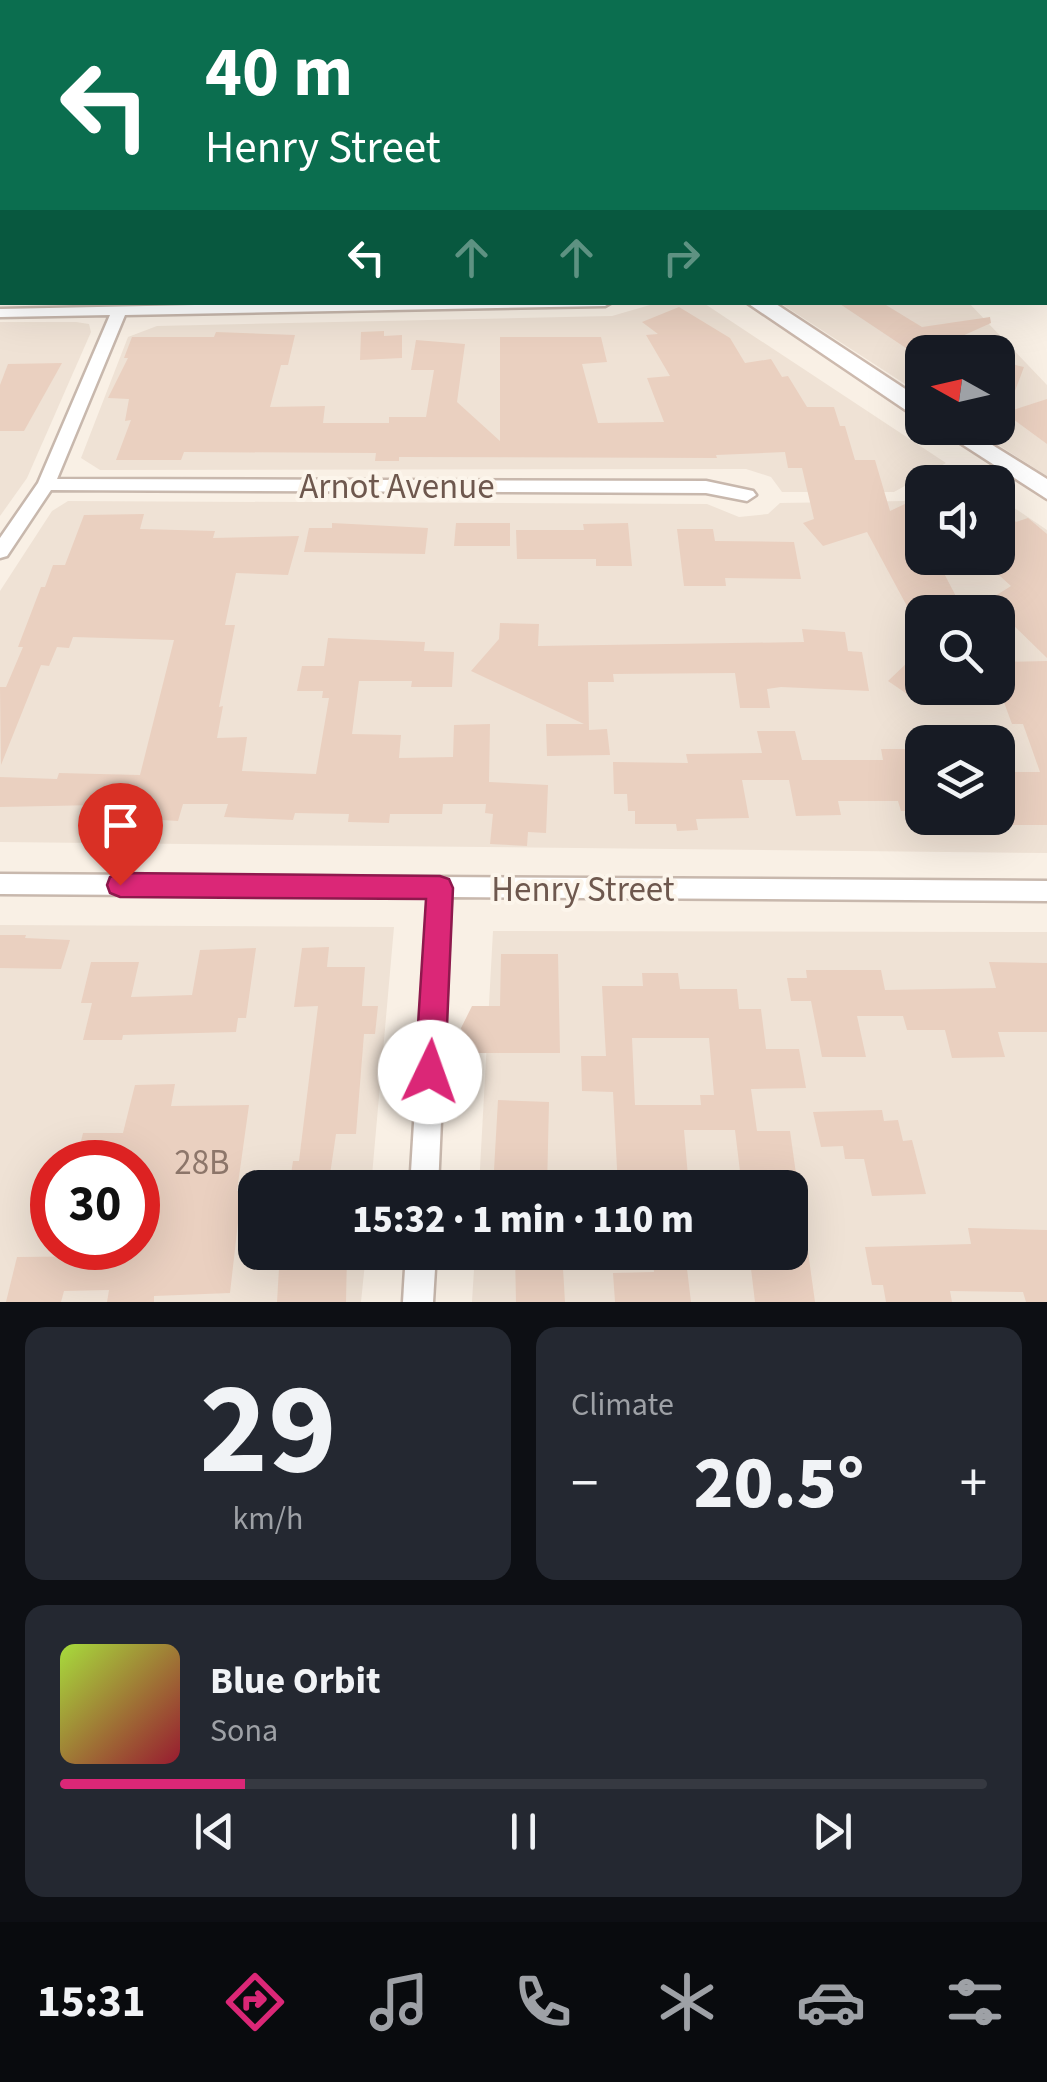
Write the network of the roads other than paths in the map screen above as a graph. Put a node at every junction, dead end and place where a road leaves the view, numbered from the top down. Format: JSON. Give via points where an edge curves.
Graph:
{"nodes":[{"id":1,"x":483,"y":305,"type":"edge"},
{"id":2,"x":762,"y":305,"type":"edge"},
{"id":3,"x":0,"y":314,"type":"edge"},
{"id":4,"x":118,"y":314,"type":"junction"},
{"id":5,"x":905,"y":399,"type":"edge"},
{"id":6,"x":975,"y":445,"type":"edge"},
{"id":7,"x":46,"y":484,"type":"junction"},
{"id":8,"x":1047,"y":491,"type":"edge"},
{"id":9,"x":747,"y":495,"type":"dead end"},
{"id":10,"x":0,"y":552,"type":"edge"},
{"id":11,"x":0,"y":884,"type":"edge"},
{"id":12,"x":440,"y":888,"type":"junction"},
{"id":13,"x":1047,"y":891,"type":"edge"},
{"id":14,"x":425,"y":1170,"type":"edge"},
{"id":15,"x":419,"y":1270,"type":"edge"},
{"id":16,"x":418,"y":1302,"type":"edge"}],
"edges":[{"from":1,"to":4,"type":"street"},
{"from":2,"to":5,"type":"main road"},
{"from":3,"to":4,"type":"street"},
{"from":4,"to":7,"type":"street"},
{"from":6,"to":8,"type":"main road"},
{"from":7,"to":9,"type":"street","name":"Arnot Avenue","via":[[706,487]]},
{"from":7,"to":10,"type":"street"},
{"from":11,"to":12,"type":"street","name":"Henry Street"},
{"from":12,"to":13,"type":"street","name":"Henry Street"},
{"from":12,"to":14,"type":"street"},
{"from":15,"to":16,"type":"street"}]}
